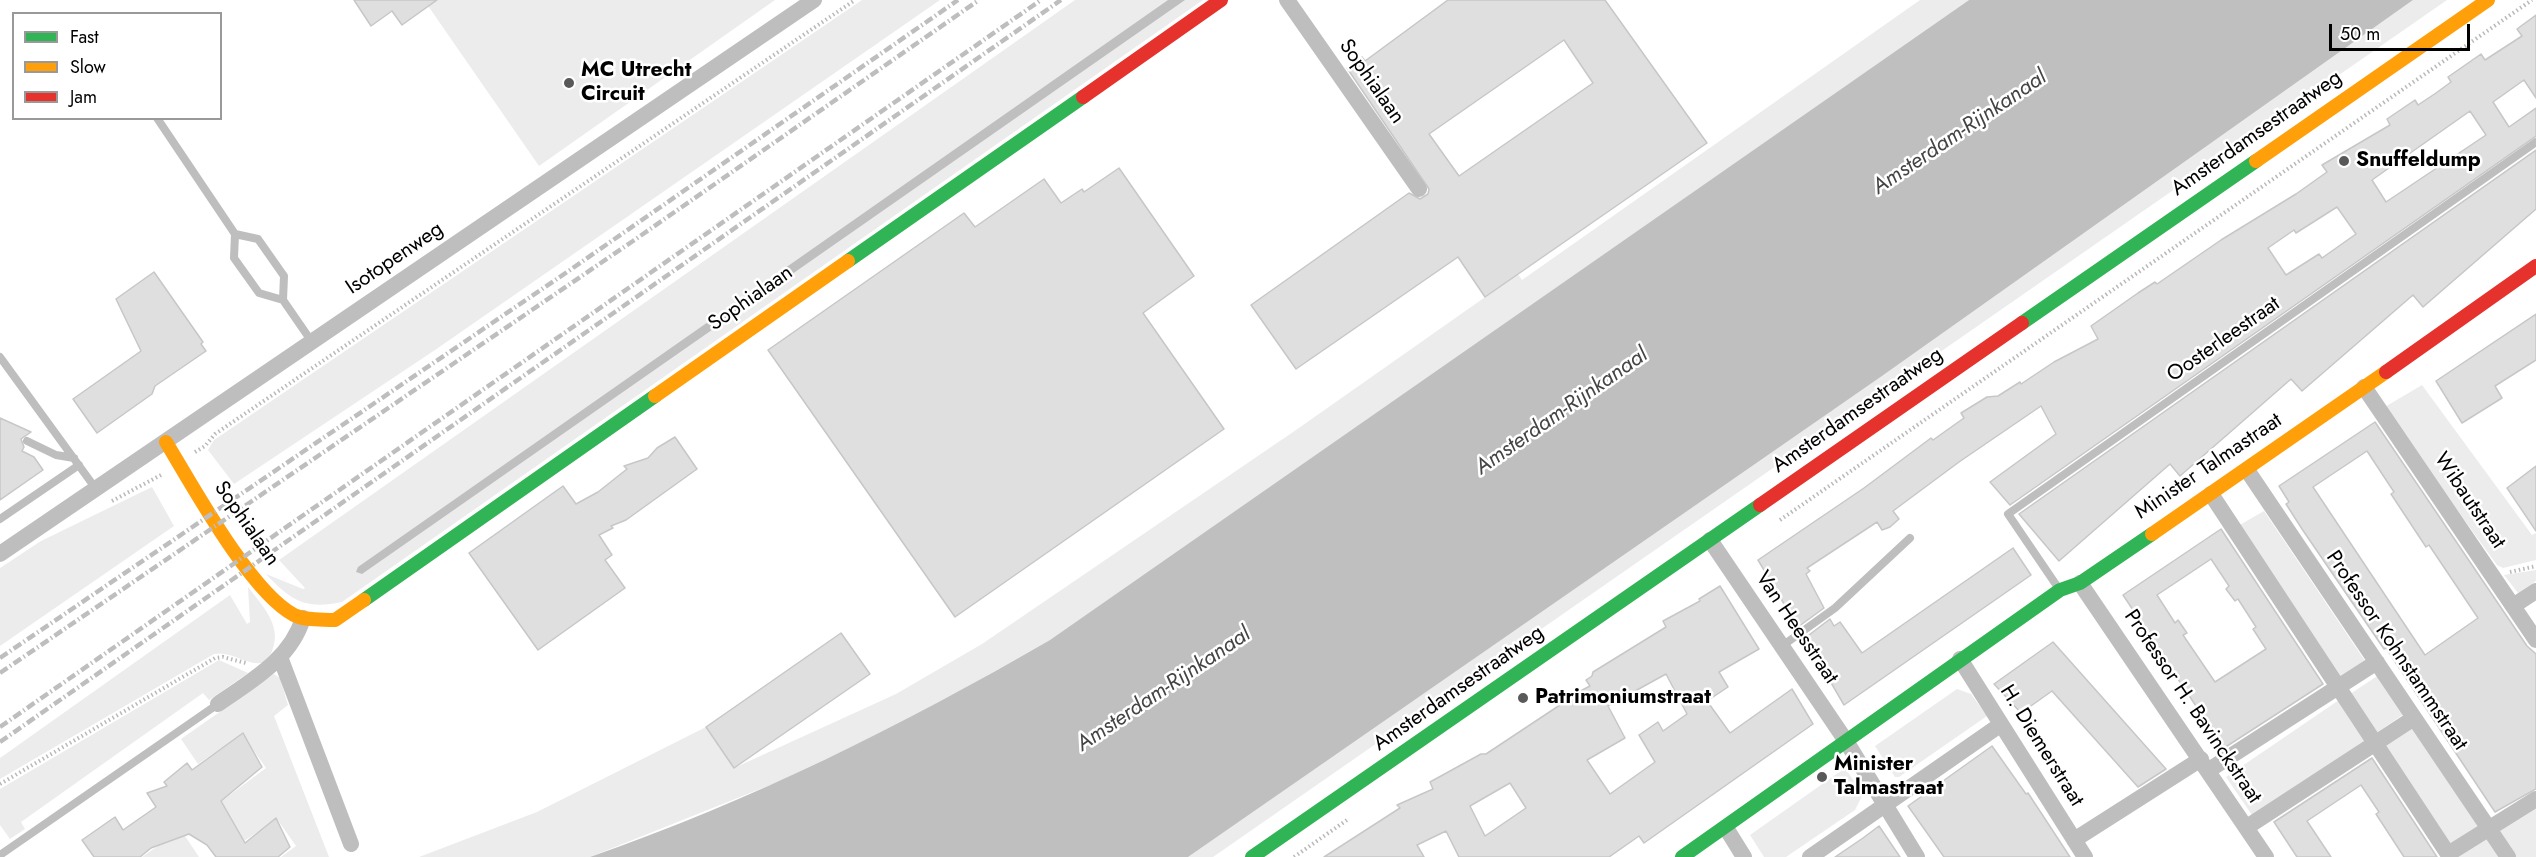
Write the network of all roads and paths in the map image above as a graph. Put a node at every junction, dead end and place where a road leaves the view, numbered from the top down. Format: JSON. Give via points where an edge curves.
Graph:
{"nodes":[{"id":1,"x":814,"y":0,"type":"edge"},
{"id":2,"x":855,"y":0,"type":"edge"},
{"id":3,"x":1221,"y":0,"type":"edge"},
{"id":4,"x":1287,"y":0,"type":"edge"},
{"id":5,"x":2488,"y":0,"type":"edge"},
{"id":6,"x":2532,"y":0,"type":"edge"},
{"id":7,"x":158,"y":120,"type":"edge"},
{"id":8,"x":2536,"y":142,"type":"edge"},
{"id":9,"x":1419,"y":189,"type":"dead end"},
{"id":10,"x":235,"y":234,"type":"junction"},
{"id":11,"x":2536,"y":266,"type":"edge"},
{"id":12,"x":283,"y":300,"type":"junction"},
{"id":13,"x":313,"y":343,"type":"junction"},
{"id":14,"x":0,"y":357,"type":"edge"},
{"id":15,"x":2364,"y":387,"type":"junction"},
{"id":16,"x":27,"y":441,"type":"dead end"},
{"id":17,"x":166,"y":441,"type":"junction"},
{"id":18,"x":76,"y":462,"type":"junction"},
{"id":19,"x":179,"y":463,"type":"junction"},
{"id":20,"x":2247,"y":470,"type":"junction"},
{"id":21,"x":96,"y":489,"type":"junction"},
{"id":22,"x":2211,"y":494,"type":"junction"},
{"id":23,"x":102,"y":506,"type":"dead end"},
{"id":24,"x":0,"y":519,"type":"edge"},
{"id":25,"x":1772,"y":525,"type":"dead end"},
{"id":26,"x":1910,"y":538,"type":"dead end"},
{"id":27,"x":1710,"y":540,"type":"junction"},
{"id":28,"x":0,"y":554,"type":"edge"},
{"id":29,"x":2536,"y":566,"type":"edge"},
{"id":30,"x":2489,"y":570,"type":"junction"},
{"id":31,"x":2080,"y":583,"type":"junction"},
{"id":32,"x":2060,"y":590,"type":"junction"},
{"id":33,"x":2536,"y":591,"type":"edge"},
{"id":34,"x":2513,"y":606,"type":"junction"},
{"id":35,"x":303,"y":618,"type":"junction"},
{"id":36,"x":2536,"y":640,"type":"edge"},
{"id":37,"x":1782,"y":646,"type":"junction"},
{"id":38,"x":280,"y":657,"type":"junction"},
{"id":39,"x":1960,"y":659,"type":"junction"},
{"id":40,"x":2377,"y":662,"type":"junction"},
{"id":41,"x":267,"y":669,"type":"junction"},
{"id":42,"x":2338,"y":686,"type":"junction"},
{"id":43,"x":218,"y":704,"type":"joint"},
{"id":44,"x":2414,"y":718,"type":"junction"},
{"id":45,"x":2000,"y":725,"type":"junction"},
{"id":46,"x":1846,"y":741,"type":"junction"},
{"id":47,"x":2375,"y":743,"type":"junction"},
{"id":48,"x":2205,"y":764,"type":"junction"},
{"id":49,"x":0,"y":784,"type":"edge"},
{"id":50,"x":2536,"y":799,"type":"edge"},
{"id":51,"x":1884,"y":804,"type":"junction"},
{"id":52,"x":1352,"y":816,"type":"dead end"},
{"id":53,"x":2247,"y":827,"type":"junction"},
{"id":54,"x":1726,"y":828,"type":"junction"},
{"id":55,"x":2489,"y":830,"type":"junction"},
{"id":56,"x":2074,"y":840,"type":"junction"},
{"id":57,"x":351,"y":844,"type":"dead end"},
{"id":58,"x":0,"y":855,"type":"edge"},
{"id":59,"x":2449,"y":856,"type":"edge"},
{"id":60,"x":1252,"y":857,"type":"edge"},
{"id":61,"x":1294,"y":857,"type":"edge"},
{"id":62,"x":1682,"y":857,"type":"edge"},
{"id":63,"x":1744,"y":857,"type":"edge"},
{"id":64,"x":1810,"y":857,"type":"edge"},
{"id":65,"x":1917,"y":857,"type":"edge"},
{"id":66,"x":2085,"y":857,"type":"edge"},
{"id":67,"x":2266,"y":857,"type":"edge"},
{"id":68,"x":2508,"y":857,"type":"edge"}],
"edges":[{"from":1,"to":13,"type":"street","name":"Isotopenweg"},
{"from":2,"to":19,"type":"path","via":[[215,434],[205,446]]},
{"from":3,"to":35,"type":"street","name":"Sophialaan","via":[[335,620]]},
{"from":4,"to":9,"type":"street","name":"Sophialaan"},
{"from":5,"to":27,"type":"street","name":"Amsterdamsestraatweg"},
{"from":6,"to":25,"type":"path"},
{"from":7,"to":10,"type":"lane"},
{"from":8,"to":32,"type":"lane","name":"Oosterleestraat","via":[[2008,514]]},
{"from":10,"to":12,"type":"lane","via":[[234,258],[259,293]]},
{"from":10,"to":12,"type":"lane","via":[[258,239],[284,276]]},
{"from":11,"to":15,"type":"street","name":"Minister Talmastraat"},
{"from":12,"to":13,"type":"lane"},
{"from":13,"to":17,"type":"street","name":"Isotopenweg"},
{"from":14,"to":18,"type":"lane"},
{"from":15,"to":20,"type":"street","name":"Minister Talmastraat"},
{"from":15,"to":30,"type":"street","name":"Wibautstraat"},
{"from":16,"to":18,"type":"lane"},
{"from":17,"to":19,"type":"street","name":"Sophialaan"},
{"from":17,"to":21,"type":"street","name":"Isotopenweg"},
{"from":18,"to":21,"type":"lane"},
{"from":18,"to":24,"type":"lane"},
{"from":19,"to":23,"type":"path"},
{"from":19,"to":35,"type":"street","name":"Sophialaan","via":[[265,590],[283,608]]},
{"from":20,"to":22,"type":"street","name":"Minister Talmastraat"},
{"from":20,"to":40,"type":"street","name":"Professor Kohnstammstraat"},
{"from":21,"to":28,"type":"street","name":"Isotopenweg"},
{"from":22,"to":31,"type":"street","name":"Minister Talmastraat"},
{"from":22,"to":42,"type":"street"},
{"from":26,"to":37,"type":"lane","via":[[1835,608]]},
{"from":27,"to":37,"type":"street","name":"Van Heesstraat"},
{"from":27,"to":60,"type":"street","name":"Amsterdamsestraatweg"},
{"from":29,"to":30,"type":"path","via":[[2518,571]]},
{"from":30,"to":34,"type":"street","name":"Wibautstraat"},
{"from":31,"to":32,"type":"street","name":"Minister Talmastraat"},
{"from":31,"to":48,"type":"street","name":"Professor H. Bavinckstraat"},
{"from":32,"to":39,"type":"street","name":"Minister Talmastraat"},
{"from":33,"to":34,"type":"street"},
{"from":34,"to":36,"type":"street","name":"Wibautstraat"},
{"from":35,"to":38,"type":"street","via":[[296,636]]},
{"from":37,"to":46,"type":"street","name":"Van Heesstraat"},
{"from":38,"to":41,"type":"street"},
{"from":38,"to":57,"type":"street"},
{"from":39,"to":45,"type":"street","name":"H. Diemerstraat"},
{"from":39,"to":46,"type":"street","name":"Minister Talmastraat"},
{"from":40,"to":42,"type":"street"},
{"from":40,"to":44,"type":"street","name":"Professor Kohnstammstraat"},
{"from":41,"to":43,"type":"street"},
{"from":41,"to":49,"type":"path","via":[[215,657]]},
{"from":42,"to":47,"type":"street"},
{"from":42,"to":48,"type":"street"},
{"from":43,"to":58,"type":"lane"},
{"from":44,"to":47,"type":"street"},
{"from":44,"to":55,"type":"street","name":"Professor Kohnstammstraat"},
{"from":45,"to":51,"type":"street"},
{"from":45,"to":56,"type":"street","name":"H. Diemerstraat"},
{"from":46,"to":51,"type":"street"},
{"from":46,"to":54,"type":"street","name":"Minister Talmastraat"},
{"from":47,"to":53,"type":"street"},
{"from":47,"to":59,"type":"street"},
{"from":48,"to":53,"type":"street","name":"Professor H. Bavinckstraat"},
{"from":48,"to":56,"type":"street"},
{"from":50,"to":55,"type":"street"},
{"from":51,"to":64,"type":"street"},
{"from":51,"to":65,"type":"street"},
{"from":52,"to":61,"type":"path"},
{"from":53,"to":67,"type":"street","name":"Professor H. Bavinckstraat"},
{"from":54,"to":62,"type":"street","name":"Minister Talmastraat"},
{"from":54,"to":63,"type":"street"},
{"from":55,"to":59,"type":"street"},
{"from":55,"to":68,"type":"street","name":"Professor Kohnstammstraat"},
{"from":56,"to":66,"type":"street","name":"H. Diemerstraat"}]}
